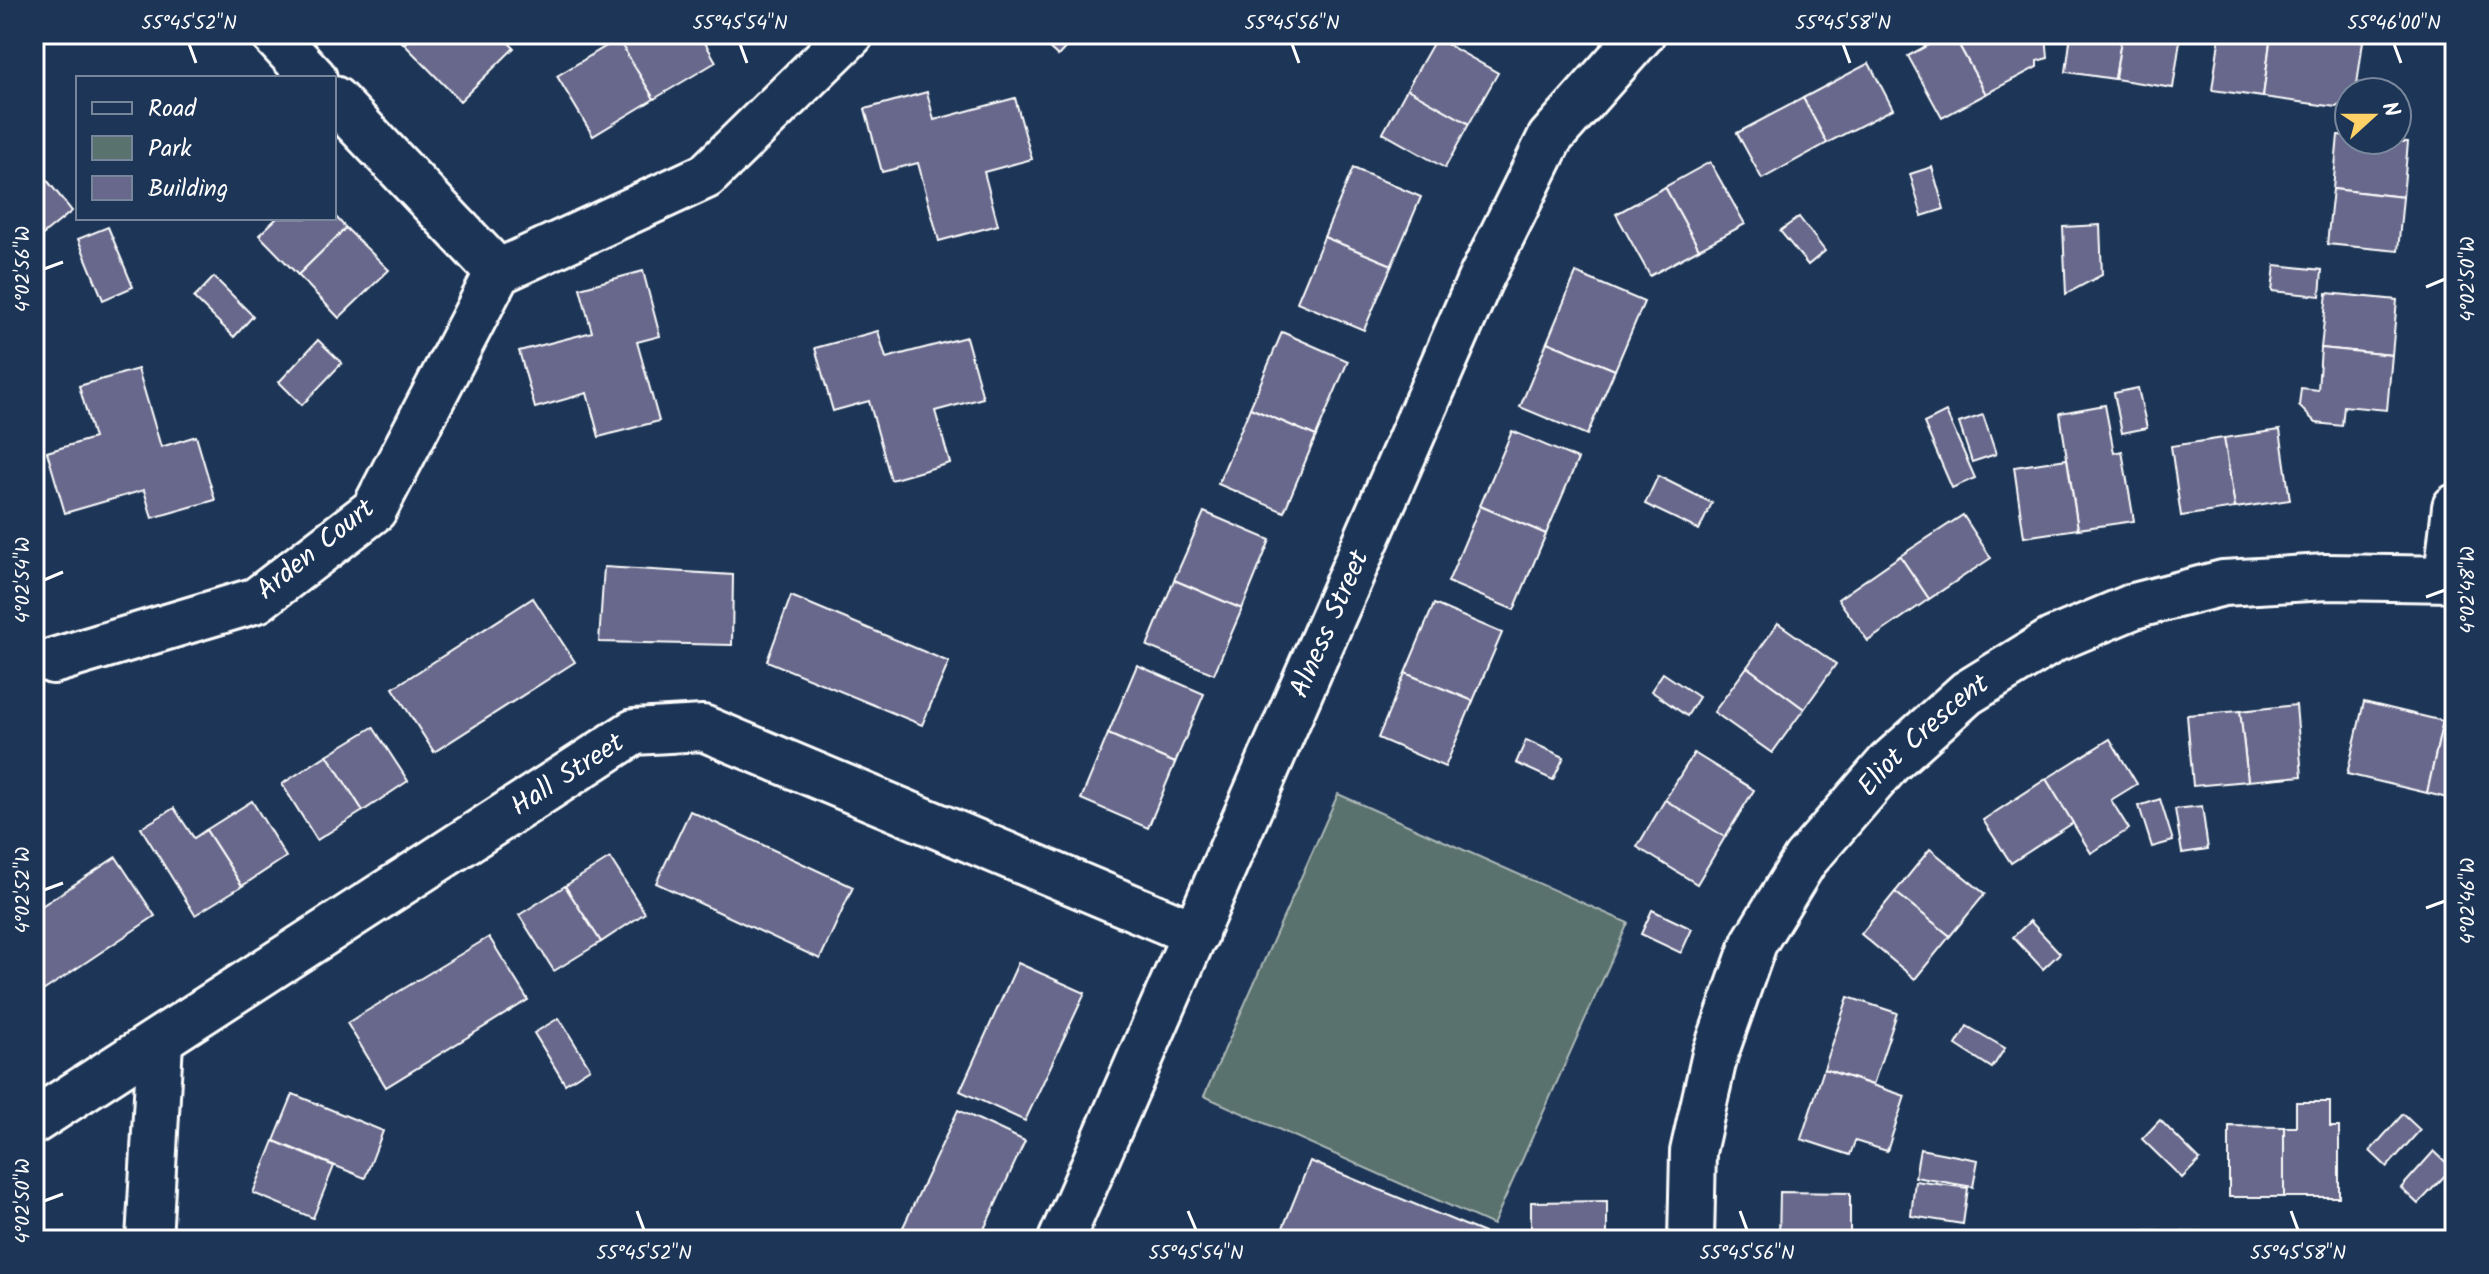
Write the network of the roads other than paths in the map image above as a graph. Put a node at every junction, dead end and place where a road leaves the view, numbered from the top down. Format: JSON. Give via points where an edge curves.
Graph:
{"nodes":[{"id":1,"x":273,"y":34,"type":"edge"},
{"id":2,"x":851,"y":34,"type":"edge"},
{"id":3,"x":1642,"y":34,"type":"edge"},
{"id":4,"x":312,"y":76,"type":"edge"},
{"id":5,"x":336,"y":101,"type":"edge"},
{"id":6,"x":498,"y":272,"type":"junction"},
{"id":7,"x":2455,"y":507,"type":"edge"},
{"id":8,"x":2451,"y":577,"type":"edge"},
{"id":9,"x":53,"y":661,"type":"dead end"},
{"id":10,"x":1196,"y":934,"type":"junction"},
{"id":11,"x":160,"y":1042,"type":"junction"},
{"id":12,"x":34,"y":1121,"type":"edge"},
{"id":13,"x":149,"y":1240,"type":"edge"},
{"id":14,"x":1061,"y":1240,"type":"edge"},
{"id":15,"x":1691,"y":1240,"type":"edge"}],
"edges":[{"from":1,"to":4,"type":"street"},
{"from":2,"to":6,"type":"street","via":[[706,176]]},
{"from":3,"to":10,"type":"street","name":"Alness Street","via":[[1550,138],[1479,282]]},
{"from":5,"to":6,"type":"street"},
{"from":6,"to":9,"type":"street","name":"Arden Court","via":[[374,510],[257,600]]},
{"from":7,"to":8,"type":"street"},
{"from":8,"to":15,"type":"street","name":"Eliot Crescent","via":[[2326,577],[2208,587],[2134,606],[2053,640],[1967,693],[1889,763],[1805,860],[1754,943],[1715,1054],[1693,1152]]},
{"from":10,"to":11,"type":"street","name":"Hall Street","via":[[703,728],[634,732]]},
{"from":10,"to":14,"type":"street","name":"Alness Street"},
{"from":11,"to":12,"type":"street","name":"Hall Street"},
{"from":11,"to":13,"type":"street"}]}
